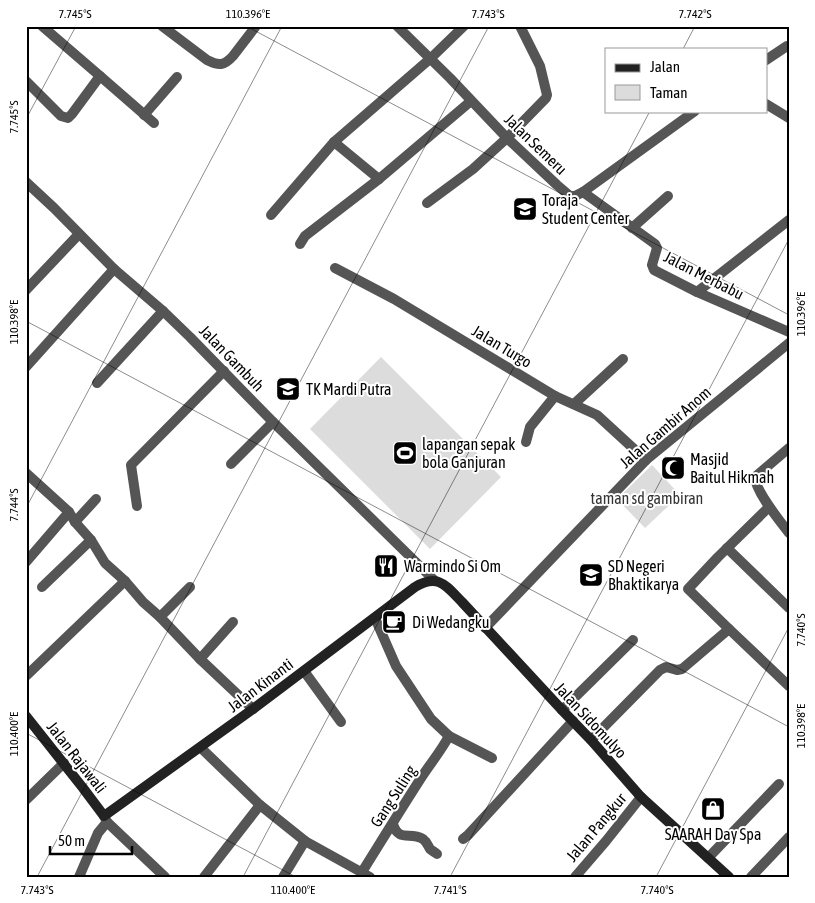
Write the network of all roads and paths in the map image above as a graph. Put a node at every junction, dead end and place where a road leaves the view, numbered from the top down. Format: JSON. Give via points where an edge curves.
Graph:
{"nodes":[{"id":1,"x":42,"y":26,"type":"edge"},
{"id":2,"x":162,"y":26,"type":"edge"},
{"id":3,"x":256,"y":26,"type":"edge"},
{"id":4,"x":397,"y":26,"type":"edge"},
{"id":5,"x":464,"y":26,"type":"edge"},
{"id":6,"x":520,"y":26,"type":"edge"},
{"id":7,"x":787,"y":46,"type":"dead end"},
{"id":8,"x":430,"y":58,"type":"junction"},
{"id":9,"x":768,"y":59,"type":"edge"},
{"id":10,"x":100,"y":76,"type":"junction"},
{"id":11,"x":176,"y":77,"type":"dead end"},
{"id":12,"x":26,"y":81,"type":"edge"},
{"id":13,"x":472,"y":101,"type":"junction"},
{"id":14,"x":768,"y":105,"type":"edge"},
{"id":15,"x":695,"y":112,"type":"edge"},
{"id":16,"x":144,"y":115,"type":"junction"},
{"id":17,"x":789,"y":118,"type":"edge"},
{"id":18,"x":154,"y":123,"type":"dead end"},
{"id":19,"x":506,"y":138,"type":"junction"},
{"id":20,"x":334,"y":142,"type":"junction"},
{"id":21,"x":379,"y":179,"type":"junction"},
{"id":22,"x":26,"y":182,"type":"edge"},
{"id":23,"x":583,"y":192,"type":"junction"},
{"id":24,"x":668,"y":196,"type":"dead end"},
{"id":25,"x":427,"y":203,"type":"dead end"},
{"id":26,"x":271,"y":216,"type":"dead end"},
{"id":27,"x":789,"y":220,"type":"edge"},
{"id":28,"x":632,"y":228,"type":"junction"},
{"id":29,"x":79,"y":234,"type":"junction"},
{"id":30,"x":300,"y":244,"type":"dead end"},
{"id":31,"x":335,"y":268,"type":"dead end"},
{"id":32,"x":114,"y":269,"type":"junction"},
{"id":33,"x":26,"y":290,"type":"edge"},
{"id":34,"x":697,"y":292,"type":"junction"},
{"id":35,"x":163,"y":311,"type":"junction"},
{"id":36,"x":789,"y":332,"type":"edge"},
{"id":37,"x":789,"y":343,"type":"edge"},
{"id":38,"x":623,"y":359,"type":"dead end"},
{"id":39,"x":26,"y":367,"type":"edge"},
{"id":40,"x":224,"y":371,"type":"junction"},
{"id":41,"x":97,"y":383,"type":"dead end"},
{"id":42,"x":555,"y":396,"type":"junction"},
{"id":43,"x":574,"y":404,"type":"junction"},
{"id":44,"x":273,"y":422,"type":"junction"},
{"id":45,"x":526,"y":442,"type":"dead end"},
{"id":46,"x":789,"y":448,"type":"edge"},
{"id":47,"x":646,"y":460,"type":"junction"},
{"id":48,"x":231,"y":464,"type":"dead end"},
{"id":49,"x":26,"y":474,"type":"edge"},
{"id":50,"x":96,"y":499,"type":"dead end"},
{"id":51,"x":137,"y":506,"type":"dead end"},
{"id":52,"x":770,"y":507,"type":"junction"},
{"id":53,"x":69,"y":512,"type":"junction"},
{"id":54,"x":75,"y":522,"type":"junction"},
{"id":55,"x":789,"y":533,"type":"edge"},
{"id":56,"x":91,"y":540,"type":"junction"},
{"id":57,"x":727,"y":548,"type":"junction"},
{"id":58,"x":26,"y":562,"type":"edge"},
{"id":59,"x":434,"y":580,"type":"junction"},
{"id":60,"x":125,"y":581,"type":"junction"},
{"id":61,"x":42,"y":587,"type":"dead end"},
{"id":62,"x":190,"y":587,"type":"dead end"},
{"id":63,"x":789,"y":608,"type":"edge"},
{"id":64,"x":160,"y":617,"type":"junction"},
{"id":65,"x":376,"y":618,"type":"junction"},
{"id":66,"x":233,"y":622,"type":"dead end"},
{"id":67,"x":485,"y":628,"type":"junction"},
{"id":68,"x":729,"y":629,"type":"junction"},
{"id":69,"x":633,"y":640,"type":"dead end"},
{"id":70,"x":200,"y":659,"type":"junction"},
{"id":71,"x":304,"y":671,"type":"junction"},
{"id":72,"x":26,"y":676,"type":"edge"},
{"id":73,"x":789,"y":686,"type":"edge"},
{"id":74,"x":253,"y":709,"type":"junction"},
{"id":75,"x":562,"y":710,"type":"junction"},
{"id":76,"x":26,"y":716,"type":"edge"},
{"id":77,"x":572,"y":721,"type":"junction"},
{"id":78,"x":341,"y":722,"type":"dead end"},
{"id":79,"x":449,"y":736,"type":"junction"},
{"id":80,"x":591,"y":740,"type":"junction"},
{"id":81,"x":201,"y":748,"type":"junction"},
{"id":82,"x":492,"y":758,"type":"dead end"},
{"id":83,"x":64,"y":763,"type":"junction"},
{"id":84,"x":778,"y":784,"type":"dead end"},
{"id":85,"x":641,"y":797,"type":"junction"},
{"id":86,"x":26,"y":800,"type":"edge"},
{"id":87,"x":260,"y":804,"type":"junction"},
{"id":88,"x":106,"y":819,"type":"junction"},
{"id":89,"x":393,"y":824,"type":"junction"},
{"id":90,"x":789,"y":837,"type":"edge"},
{"id":91,"x":463,"y":839,"type":"dead end"},
{"id":92,"x":305,"y":841,"type":"junction"},
{"id":93,"x":437,"y":854,"type":"dead end"},
{"id":94,"x":708,"y":858,"type":"junction"},
{"id":95,"x":366,"y":874,"type":"edge"},
{"id":96,"x":79,"y":877,"type":"edge"},
{"id":97,"x":165,"y":877,"type":"edge"},
{"id":98,"x":204,"y":877,"type":"edge"},
{"id":99,"x":283,"y":877,"type":"edge"},
{"id":100,"x":575,"y":877,"type":"edge"},
{"id":101,"x":729,"y":877,"type":"edge"},
{"id":102,"x":751,"y":877,"type":"edge"}],
"edges":[{"from":1,"to":10,"type":"street"},
{"from":2,"to":3,"type":"street","via":[[207,60],[220,65],[234,56]]},
{"from":4,"to":8,"type":"street","name":"Jalan Semeru"},
{"from":5,"to":8,"type":"street"},
{"from":6,"to":19,"type":"street","via":[[540,66],[547,95]]},
{"from":7,"to":9,"type":"street"},
{"from":8,"to":13,"type":"street","name":"Jalan Semeru"},
{"from":8,"to":20,"type":"street"},
{"from":10,"to":12,"type":"street","via":[[68,118],[61,116]]},
{"from":10,"to":16,"type":"street"},
{"from":11,"to":16,"type":"street"},
{"from":13,"to":19,"type":"street","name":"Jalan Semeru"},
{"from":13,"to":21,"type":"street"},
{"from":14,"to":17,"type":"street"},
{"from":15,"to":23,"type":"street"},
{"from":16,"to":18,"type":"street"},
{"from":19,"to":23,"type":"street","name":"Jalan Semeru","via":[[568,195]]},
{"from":19,"to":25,"type":"street","via":[[473,169]]},
{"from":20,"to":21,"type":"street"},
{"from":20,"to":26,"type":"street"},
{"from":21,"to":30,"type":"street","via":[[305,236]]},
{"from":22,"to":29,"type":"street","name":"Jalan Gambuh"},
{"from":23,"to":28,"type":"street","name":"Jalan Merbabu"},
{"from":24,"to":28,"type":"street"},
{"from":27,"to":34,"type":"street"},
{"from":28,"to":34,"type":"street","name":"Jalan Merbabu","via":[[656,246],[652,263],[654,270]]},
{"from":29,"to":32,"type":"street","name":"Jalan Gambuh"},
{"from":29,"to":33,"type":"street"},
{"from":31,"to":42,"type":"street","name":"Jalan Turgo","via":[[403,304]]},
{"from":32,"to":35,"type":"street","name":"Jalan Gambuh"},
{"from":32,"to":39,"type":"street"},
{"from":34,"to":36,"type":"street","name":"Jalan Merbabu"},
{"from":35,"to":40,"type":"street","name":"Jalan Gambuh"},
{"from":35,"to":41,"type":"street"},
{"from":37,"to":47,"type":"street","name":"Jalan Gambir Anom"},
{"from":38,"to":43,"type":"street"},
{"from":40,"to":44,"type":"street","name":"Jalan Gambuh"},
{"from":40,"to":51,"type":"street","via":[[131,465]]},
{"from":42,"to":43,"type":"street","name":"Jalan Turgo"},
{"from":42,"to":45,"type":"street","via":[[530,426]]},
{"from":43,"to":47,"type":"street","name":"Jalan Turgo","via":[[597,415]]},
{"from":44,"to":48,"type":"street"},
{"from":44,"to":59,"type":"street","name":"Jalan Gambuh"},
{"from":46,"to":52,"type":"street","via":[[755,477]]},
{"from":47,"to":67,"type":"street","name":"Jalan Gambir Anom"},
{"from":49,"to":53,"type":"street"},
{"from":50,"to":54,"type":"street"},
{"from":52,"to":55,"type":"street"},
{"from":52,"to":57,"type":"street"},
{"from":53,"to":54,"type":"street"},
{"from":53,"to":58,"type":"street"},
{"from":54,"to":56,"type":"street"},
{"from":56,"to":60,"type":"street","via":[[105,563]]},
{"from":56,"to":61,"type":"street"},
{"from":57,"to":63,"type":"street"},
{"from":57,"to":68,"type":"street","via":[[688,589]]},
{"from":59,"to":65,"type":"main road","name":"Jalan Kinanti","via":[[424,581]]},
{"from":59,"to":67,"type":"main road","name":"Jalan Sidomulyo","via":[[446,586]]},
{"from":60,"to":64,"type":"street"},
{"from":60,"to":72,"type":"street"},
{"from":62,"to":64,"type":"street"},
{"from":64,"to":70,"type":"street"},
{"from":65,"to":71,"type":"main road","name":"Jalan Kinanti"},
{"from":65,"to":79,"type":"street","via":[[396,666],[432,719]]},
{"from":66,"to":70,"type":"street"},
{"from":67,"to":75,"type":"main road","name":"Jalan Sidomulyo"},
{"from":68,"to":73,"type":"street"},
{"from":68,"to":80,"type":"street","via":[[682,669],[663,668]]},
{"from":69,"to":75,"type":"street"},
{"from":70,"to":74,"type":"street"},
{"from":71,"to":74,"type":"main road","name":"Jalan Kinanti"},
{"from":71,"to":78,"type":"street"},
{"from":74,"to":81,"type":"main road","name":"Jalan Kinanti"},
{"from":75,"to":77,"type":"main road","name":"Jalan Sidomulyo"},
{"from":76,"to":83,"type":"main road","name":"Jalan Rajawali"},
{"from":77,"to":80,"type":"main road","name":"Jalan Sidomulyo"},
{"from":77,"to":91,"type":"street"},
{"from":79,"to":82,"type":"street"},
{"from":79,"to":89,"type":"street","name":"Gang Suling"},
{"from":80,"to":85,"type":"main road","name":"Jalan Sidomulyo"},
{"from":81,"to":87,"type":"street"},
{"from":81,"to":88,"type":"main road","name":"Jalan Kinanti"},
{"from":83,"to":86,"type":"street"},
{"from":83,"to":88,"type":"main road","name":"Jalan Rajawali"},
{"from":84,"to":94,"type":"street"},
{"from":85,"to":94,"type":"main road","name":"Jalan Sidomulyo"},
{"from":85,"to":100,"type":"street","name":"Jalan Pangkur"},
{"from":87,"to":92,"type":"street"},
{"from":87,"to":98,"type":"street"},
{"from":88,"to":96,"type":"street"},
{"from":88,"to":97,"type":"street"},
{"from":89,"to":93,"type":"street","via":[[398,834],[424,840]]},
{"from":89,"to":95,"type":"street","name":"Gang Suling"},
{"from":90,"to":102,"type":"street"},
{"from":92,"to":95,"type":"street"},
{"from":92,"to":99,"type":"street"},
{"from":94,"to":101,"type":"main road","name":"Jalan Sidomulyo"}]}
